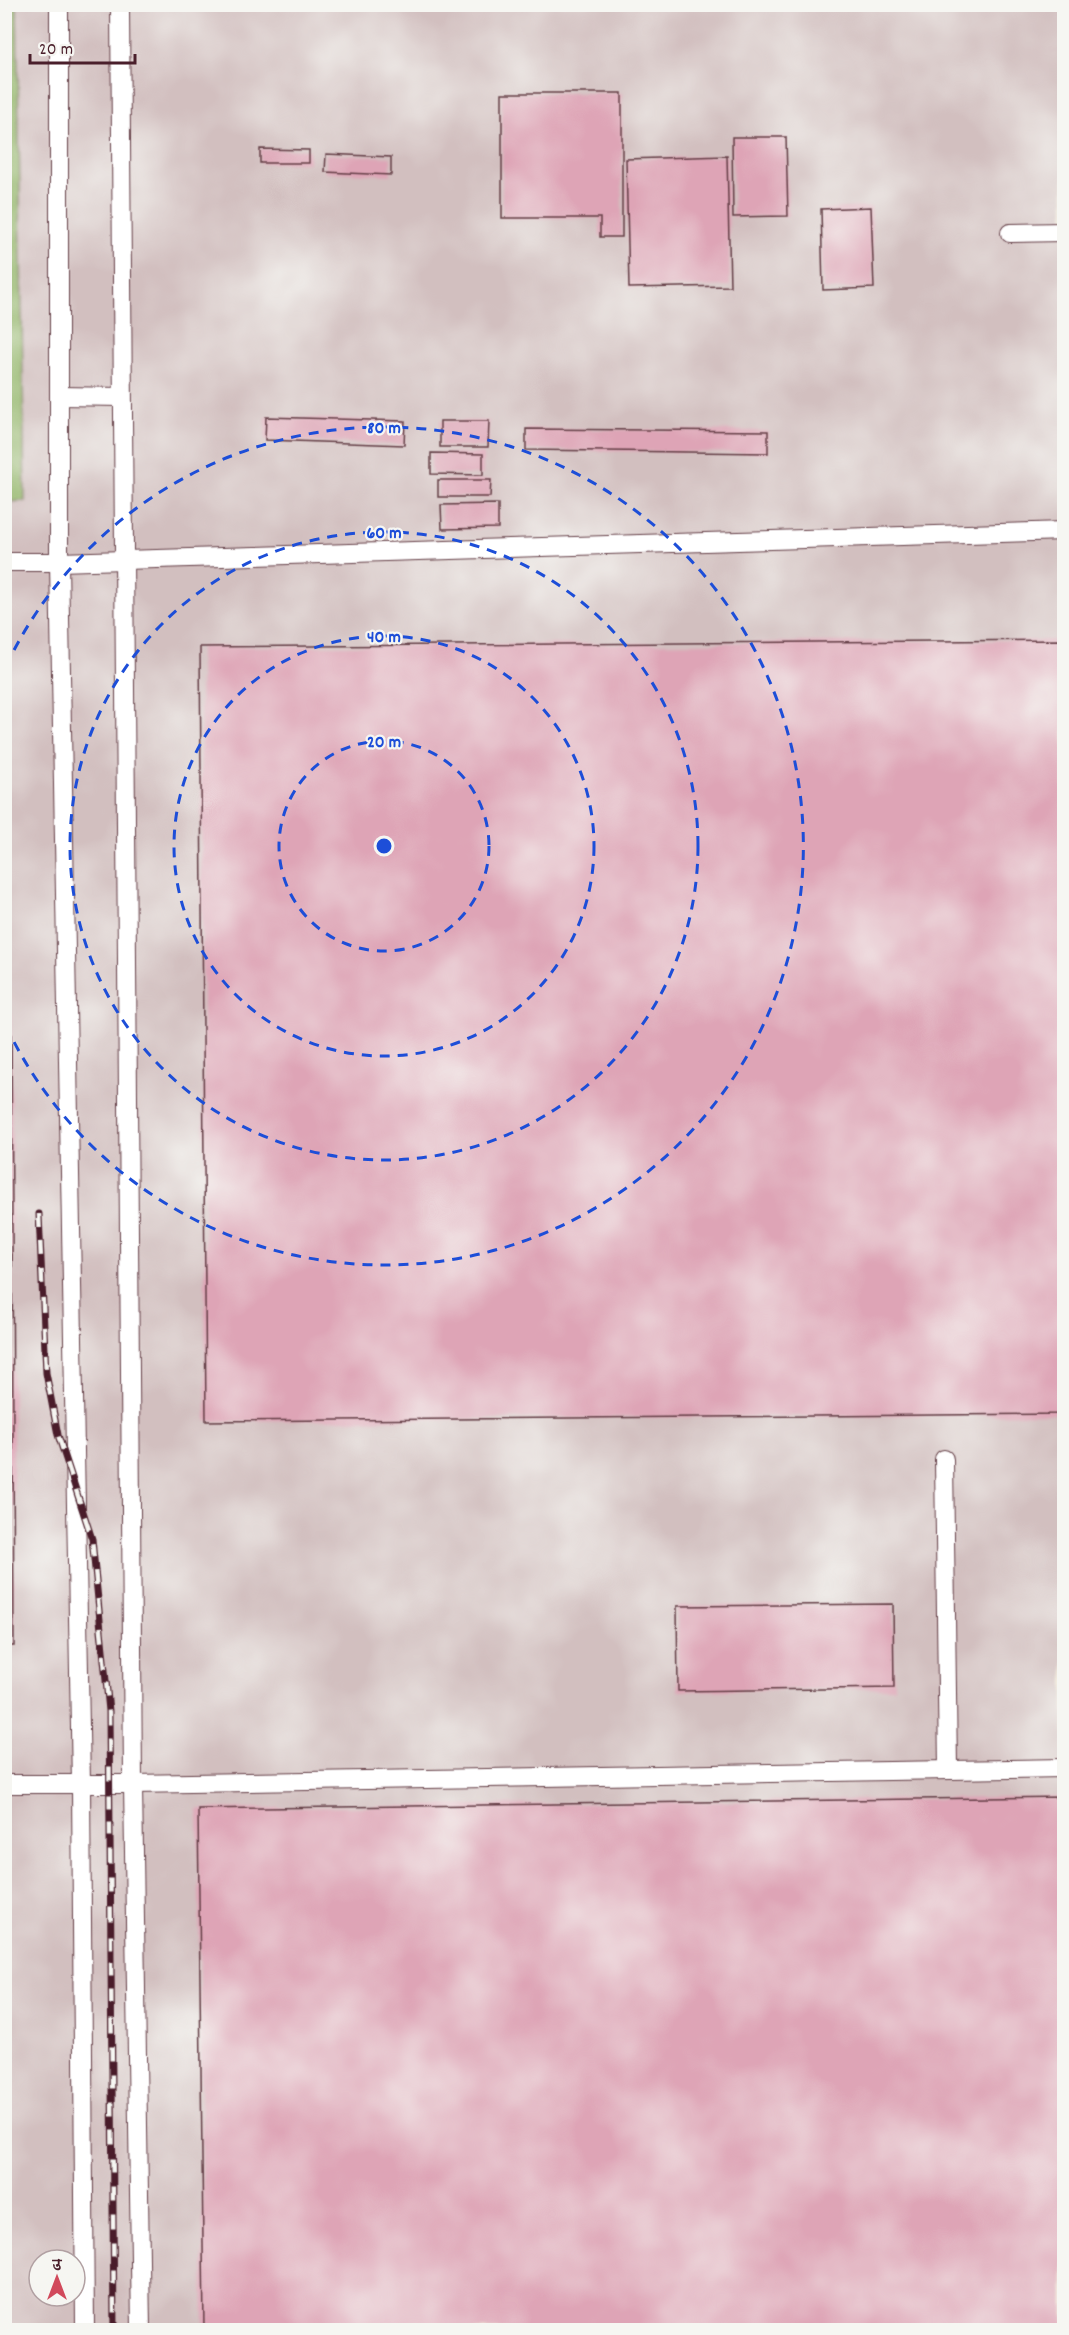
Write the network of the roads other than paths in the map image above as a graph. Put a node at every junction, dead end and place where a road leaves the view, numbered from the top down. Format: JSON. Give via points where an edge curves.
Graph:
{"nodes":[{"id":1,"x":59,"y":4,"type":"edge"},
{"id":2,"x":120,"y":4,"type":"edge"},
{"id":3,"x":1065,"y":232,"type":"edge"},
{"id":4,"x":1010,"y":233,"type":"dead end"},
{"id":5,"x":59,"y":396,"type":"junction"},
{"id":6,"x":122,"y":397,"type":"junction"},
{"id":7,"x":1065,"y":531,"type":"edge"},
{"id":8,"x":123,"y":558,"type":"junction"},
{"id":9,"x":4,"y":561,"type":"edge"},
{"id":10,"x":59,"y":562,"type":"junction"},
{"id":11,"x":944,"y":1459,"type":"dead end"},
{"id":12,"x":1065,"y":1768,"type":"edge"},
{"id":13,"x":948,"y":1770,"type":"junction"},
{"id":14,"x":4,"y":1784,"type":"edge"},
{"id":15,"x":81,"y":1784,"type":"junction"},
{"id":16,"x":133,"y":1784,"type":"junction"},
{"id":17,"x":85,"y":2331,"type":"edge"},
{"id":18,"x":141,"y":2331,"type":"edge"}],
"edges":[{"from":1,"to":5,"type":"lane"},
{"from":2,"to":6,"type":"lane"},
{"from":3,"to":4,"type":"lane"},
{"from":5,"to":6,"type":"lane"},
{"from":5,"to":10,"type":"lane"},
{"from":6,"to":8,"type":"lane"},
{"from":7,"to":8,"type":"lane"},
{"from":8,"to":10,"type":"lane"},
{"from":8,"to":16,"type":"lane"},
{"from":9,"to":10,"type":"lane"},
{"from":10,"to":15,"type":"lane"},
{"from":11,"to":13,"type":"lane"},
{"from":12,"to":13,"type":"lane"},
{"from":13,"to":16,"type":"lane"},
{"from":14,"to":15,"type":"lane"},
{"from":15,"to":16,"type":"lane"},
{"from":15,"to":17,"type":"lane"},
{"from":16,"to":18,"type":"lane"}]}
